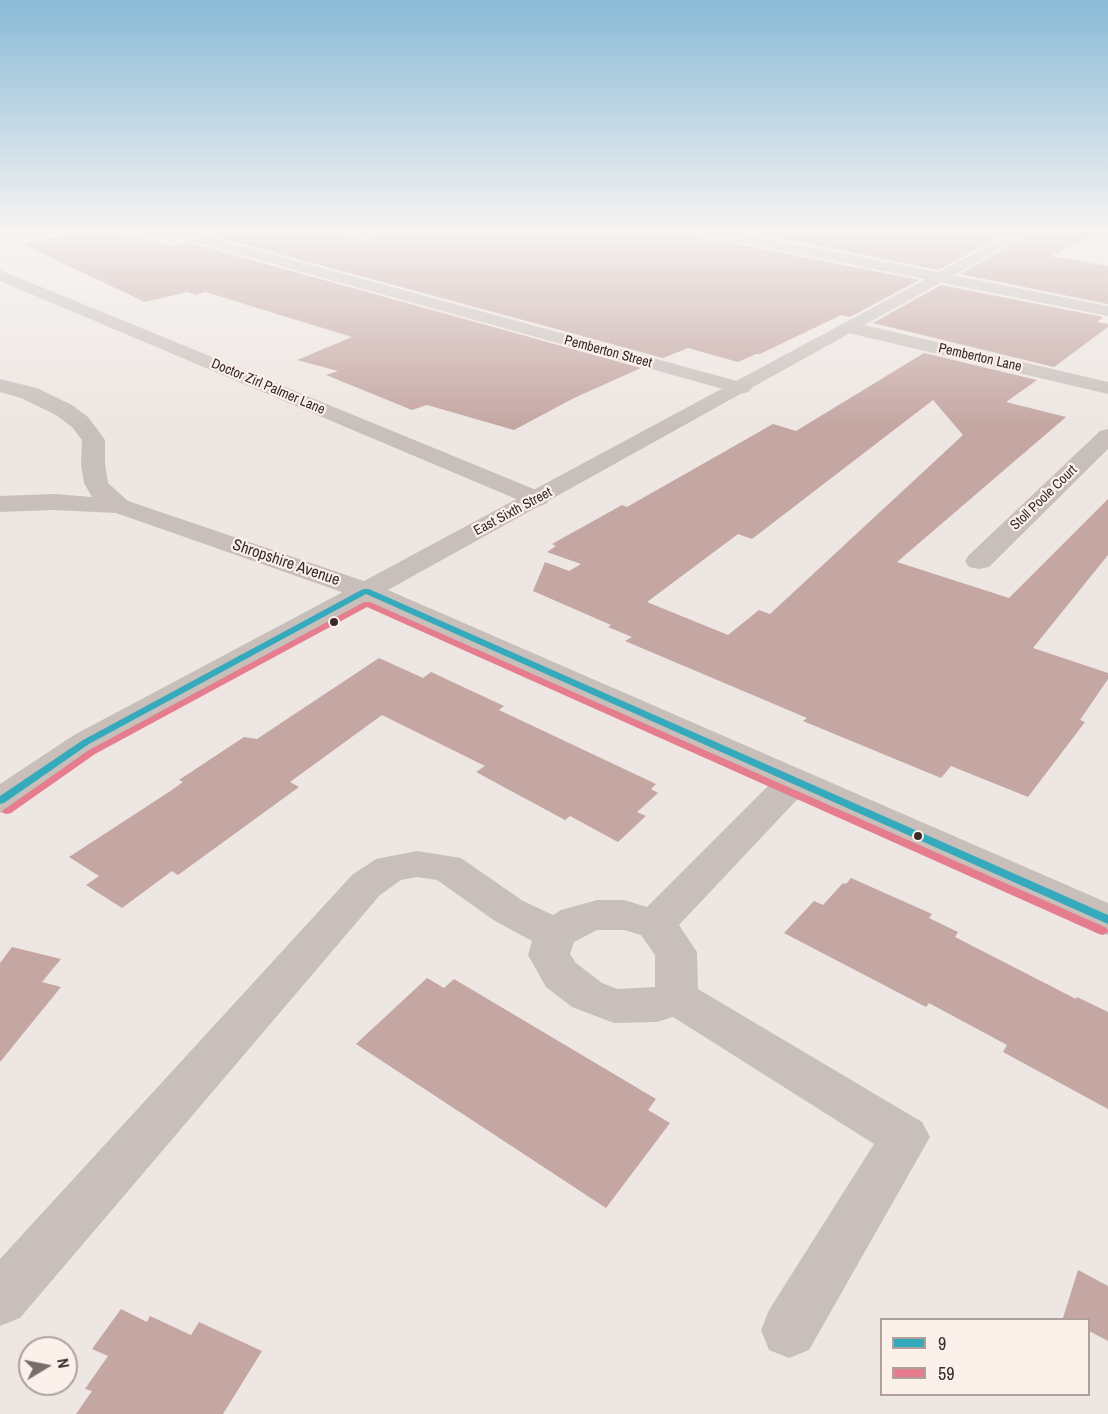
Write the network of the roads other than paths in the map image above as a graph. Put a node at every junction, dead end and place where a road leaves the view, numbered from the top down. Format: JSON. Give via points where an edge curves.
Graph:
{"nodes":[{"id":1,"x":48,"y":295,"type":"edge"},
{"id":2,"x":403,"y":295,"type":"edge"},
{"id":3,"x":910,"y":295,"type":"edge"},
{"id":4,"x":1027,"y":295,"type":"edge"},
{"id":5,"x":1108,"y":311,"type":"edge"},
{"id":6,"x":851,"y":328,"type":"junction"},
{"id":7,"x":0,"y":385,"type":"edge"},
{"id":8,"x":741,"y":388,"type":"junction"},
{"id":9,"x":1108,"y":388,"type":"edge"},
{"id":10,"x":1108,"y":436,"type":"edge"},
{"id":11,"x":93,"y":464,"type":"junction"},
{"id":12,"x":537,"y":499,"type":"junction"},
{"id":13,"x":9,"y":503,"type":"edge"},
{"id":14,"x":119,"y":506,"type":"junction"},
{"id":15,"x":979,"y":561,"type":"dead end"},
{"id":16,"x":366,"y":591,"type":"junction"},
{"id":17,"x":794,"y":781,"type":"junction"},
{"id":18,"x":0,"y":801,"type":"edge"},
{"id":19,"x":1108,"y":920,"type":"edge"},
{"id":20,"x":655,"y":924,"type":"junction"},
{"id":21,"x":555,"y":934,"type":"junction"},
{"id":22,"x":676,"y":998,"type":"junction"},
{"id":23,"x":0,"y":1299,"type":"edge"},
{"id":24,"x":789,"y":1330,"type":"dead end"}],
"edges":[{"from":1,"to":12,"type":"street","name":"Doctor Zirl Palmer Lane"},
{"from":2,"to":8,"type":"street","name":"Pemberton Street"},
{"from":3,"to":6,"type":"street","name":"East Sixth Street"},
{"from":4,"to":5,"type":"street"},
{"from":6,"to":8,"type":"street","name":"East Sixth Street"},
{"from":6,"to":9,"type":"street","name":"Pemberton Lane"},
{"from":7,"to":11,"type":"street","name":"Shropshire Avenue","via":[[29,393],[80,422],[94,440]]},
{"from":8,"to":12,"type":"street","name":"East Sixth Street"},
{"from":10,"to":15,"type":"street","name":"Stoll Poole Court"},
{"from":11,"to":13,"type":"street","name":"Shropshire Avenue","via":[[75,483],[49,495]]},
{"from":11,"to":14,"type":"street","name":"Shropshire Avenue","via":[[102,493]]},
{"from":12,"to":16,"type":"street","name":"East Sixth Street"},
{"from":13,"to":14,"type":"street","name":"Shropshire Avenue"},
{"from":14,"to":16,"type":"street","name":"Shropshire Avenue"},
{"from":16,"to":17,"type":"street","name":"Shropshire Avenue"},
{"from":16,"to":18,"type":"street","name":"East Sixth Street","via":[[87,742]]},
{"from":17,"to":19,"type":"street","name":"Shropshire Avenue"},
{"from":17,"to":20,"type":"street"},
{"from":20,"to":21,"type":"street","via":[[624,915],[597,915],[576,921]]},
{"from":20,"to":22,"type":"street","via":[[676,952]]},
{"from":21,"to":22,"type":"street","via":[[549,955],[561,975],[587,995],[614,1006],[637,1008]]},
{"from":21,"to":23,"type":"street","via":[[509,911],[447,868],[417,864],[390,869],[366,885]]},
{"from":22,"to":24,"type":"street","via":[[904,1137]]}]}
